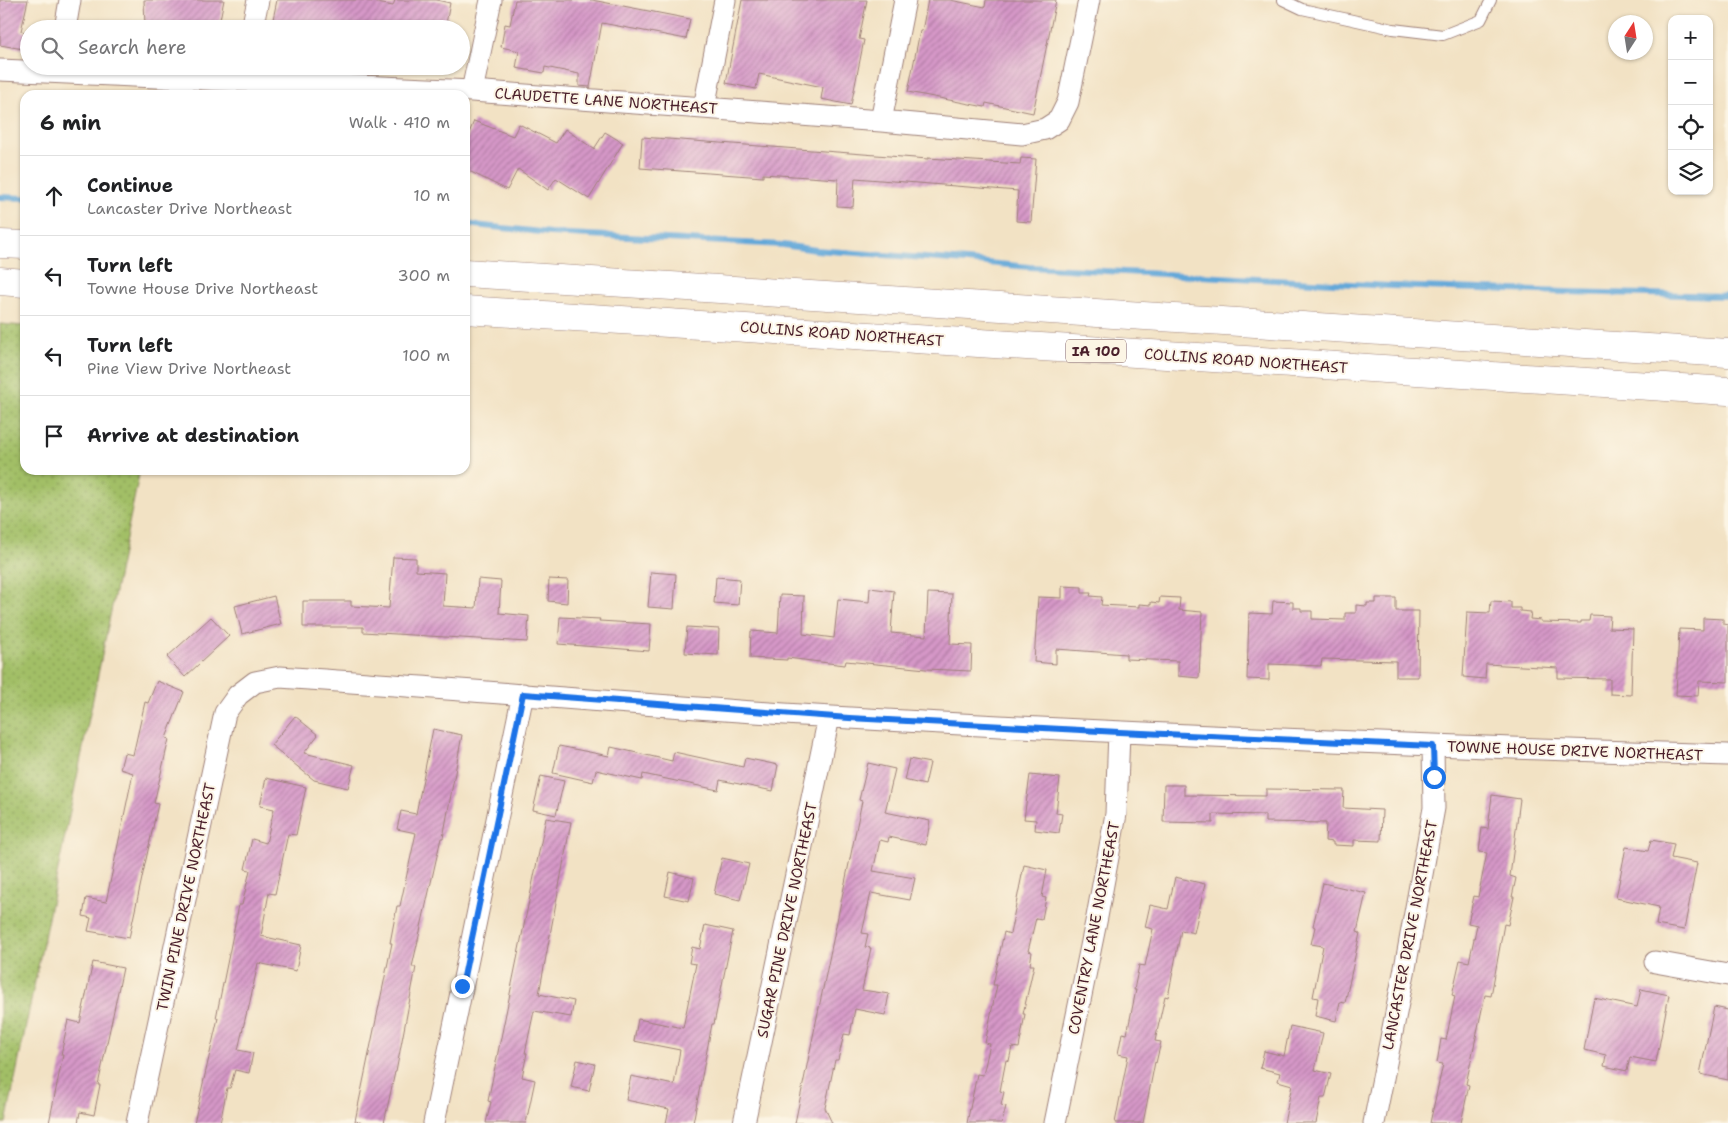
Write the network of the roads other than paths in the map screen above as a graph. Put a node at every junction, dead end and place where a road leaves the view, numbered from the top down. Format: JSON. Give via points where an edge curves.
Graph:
{"nodes":[{"id":1,"x":70,"y":0,"type":"edge"},
{"id":2,"x":258,"y":0,"type":"edge"},
{"id":3,"x":491,"y":0,"type":"edge"},
{"id":4,"x":725,"y":0,"type":"edge"},
{"id":5,"x":906,"y":0,"type":"edge"},
{"id":6,"x":1088,"y":0,"type":"edge"},
{"id":7,"x":1283,"y":0,"type":"edge"},
{"id":8,"x":1491,"y":0,"type":"edge"},
{"id":9,"x":67,"y":20,"type":"edge"},
{"id":10,"x":254,"y":20,"type":"edge"},
{"id":11,"x":0,"y":70,"type":"edge"},
{"id":12,"x":20,"y":70,"type":"edge"},
{"id":13,"x":256,"y":75,"type":"edge"},
{"id":14,"x":459,"y":90,"type":"edge"},
{"id":15,"x":472,"y":91,"type":"joint"},
{"id":16,"x":704,"y":108,"type":"junction"},
{"id":17,"x":881,"y":121,"type":"junction"},
{"id":18,"x":0,"y":244,"type":"edge"},
{"id":19,"x":20,"y":245,"type":"edge"},
{"id":20,"x":470,"y":273,"type":"edge"},
{"id":21,"x":0,"y":281,"type":"edge"},
{"id":22,"x":20,"y":283,"type":"edge"},
{"id":23,"x":470,"y":310,"type":"edge"},
{"id":24,"x":1728,"y":353,"type":"edge"},
{"id":25,"x":1728,"y":391,"type":"edge"},
{"id":26,"x":255,"y":682,"type":"joint"},
{"id":27,"x":523,"y":694,"type":"junction"},
{"id":28,"x":829,"y":716,"type":"junction"},
{"id":29,"x":1119,"y":732,"type":"junction"},
{"id":30,"x":1433,"y":746,"type":"junction"},
{"id":31,"x":1728,"y":755,"type":"edge"},
{"id":32,"x":1655,"y":962,"type":"dead end"},
{"id":33,"x":1728,"y":975,"type":"edge"},
{"id":34,"x":137,"y":1123,"type":"edge"},
{"id":35,"x":434,"y":1123,"type":"edge"},
{"id":36,"x":744,"y":1123,"type":"edge"},
{"id":37,"x":1055,"y":1123,"type":"edge"},
{"id":38,"x":1374,"y":1123,"type":"edge"}],
"edges":[{"from":1,"to":9,"type":"street"},
{"from":2,"to":10,"type":"street"},
{"from":3,"to":15,"type":"street"},
{"from":4,"to":16,"type":"street"},
{"from":5,"to":17,"type":"street"},
{"from":6,"to":17,"type":"street","name":"CLAUDETTE LANE NORTHEAST","via":[[1068,102],[1059,120],[1045,129],[1022,134]]},
{"from":7,"to":8,"type":"lane","via":[[1302,9],[1348,20],[1443,35],[1481,20]]},
{"from":11,"to":12,"type":"street","name":"CLAUDETTE LANE NORTHEAST"},
{"from":13,"to":14,"type":"street","name":"CLAUDETTE LANE NORTHEAST"},
{"from":15,"to":16,"type":"street","name":"CLAUDETTE LANE NORTHEAST"},
{"from":16,"to":17,"type":"street","name":"CLAUDETTE LANE NORTHEAST"},
{"from":18,"to":19,"type":"highway"},
{"from":20,"to":24,"type":"highway"},
{"from":21,"to":22,"type":"highway"},
{"from":23,"to":25,"type":"highway","name":"COLLINS ROAD NORTHEAST","number":"IA 100"},
{"from":26,"to":27,"type":"street","name":"TOWNE HOUSE DRIVE NORTHEAST","via":[[280,677]]},
{"from":26,"to":34,"type":"street","name":"TWIN PINE DRIVE NORTHEAST","via":[[238,695],[225,713]]},
{"from":27,"to":28,"type":"street","name":"TOWNE HOUSE DRIVE NORTHEAST"},
{"from":27,"to":35,"type":"street"},
{"from":28,"to":29,"type":"street","name":"TOWNE HOUSE DRIVE NORTHEAST"},
{"from":28,"to":36,"type":"street","name":"SUGAR PINE DRIVE NORTHEAST"},
{"from":29,"to":30,"type":"street","name":"TOWNE HOUSE DRIVE NORTHEAST"},
{"from":29,"to":37,"type":"street","name":"COVENTRY LANE NORTHEAST","via":[[1116,814]]},
{"from":30,"to":31,"type":"street","name":"TOWNE HOUSE DRIVE NORTHEAST"},
{"from":30,"to":38,"type":"street","name":"LANCASTER DRIVE NORTHEAST","via":[[1434,808]]},
{"from":32,"to":33,"type":"street"}]}
